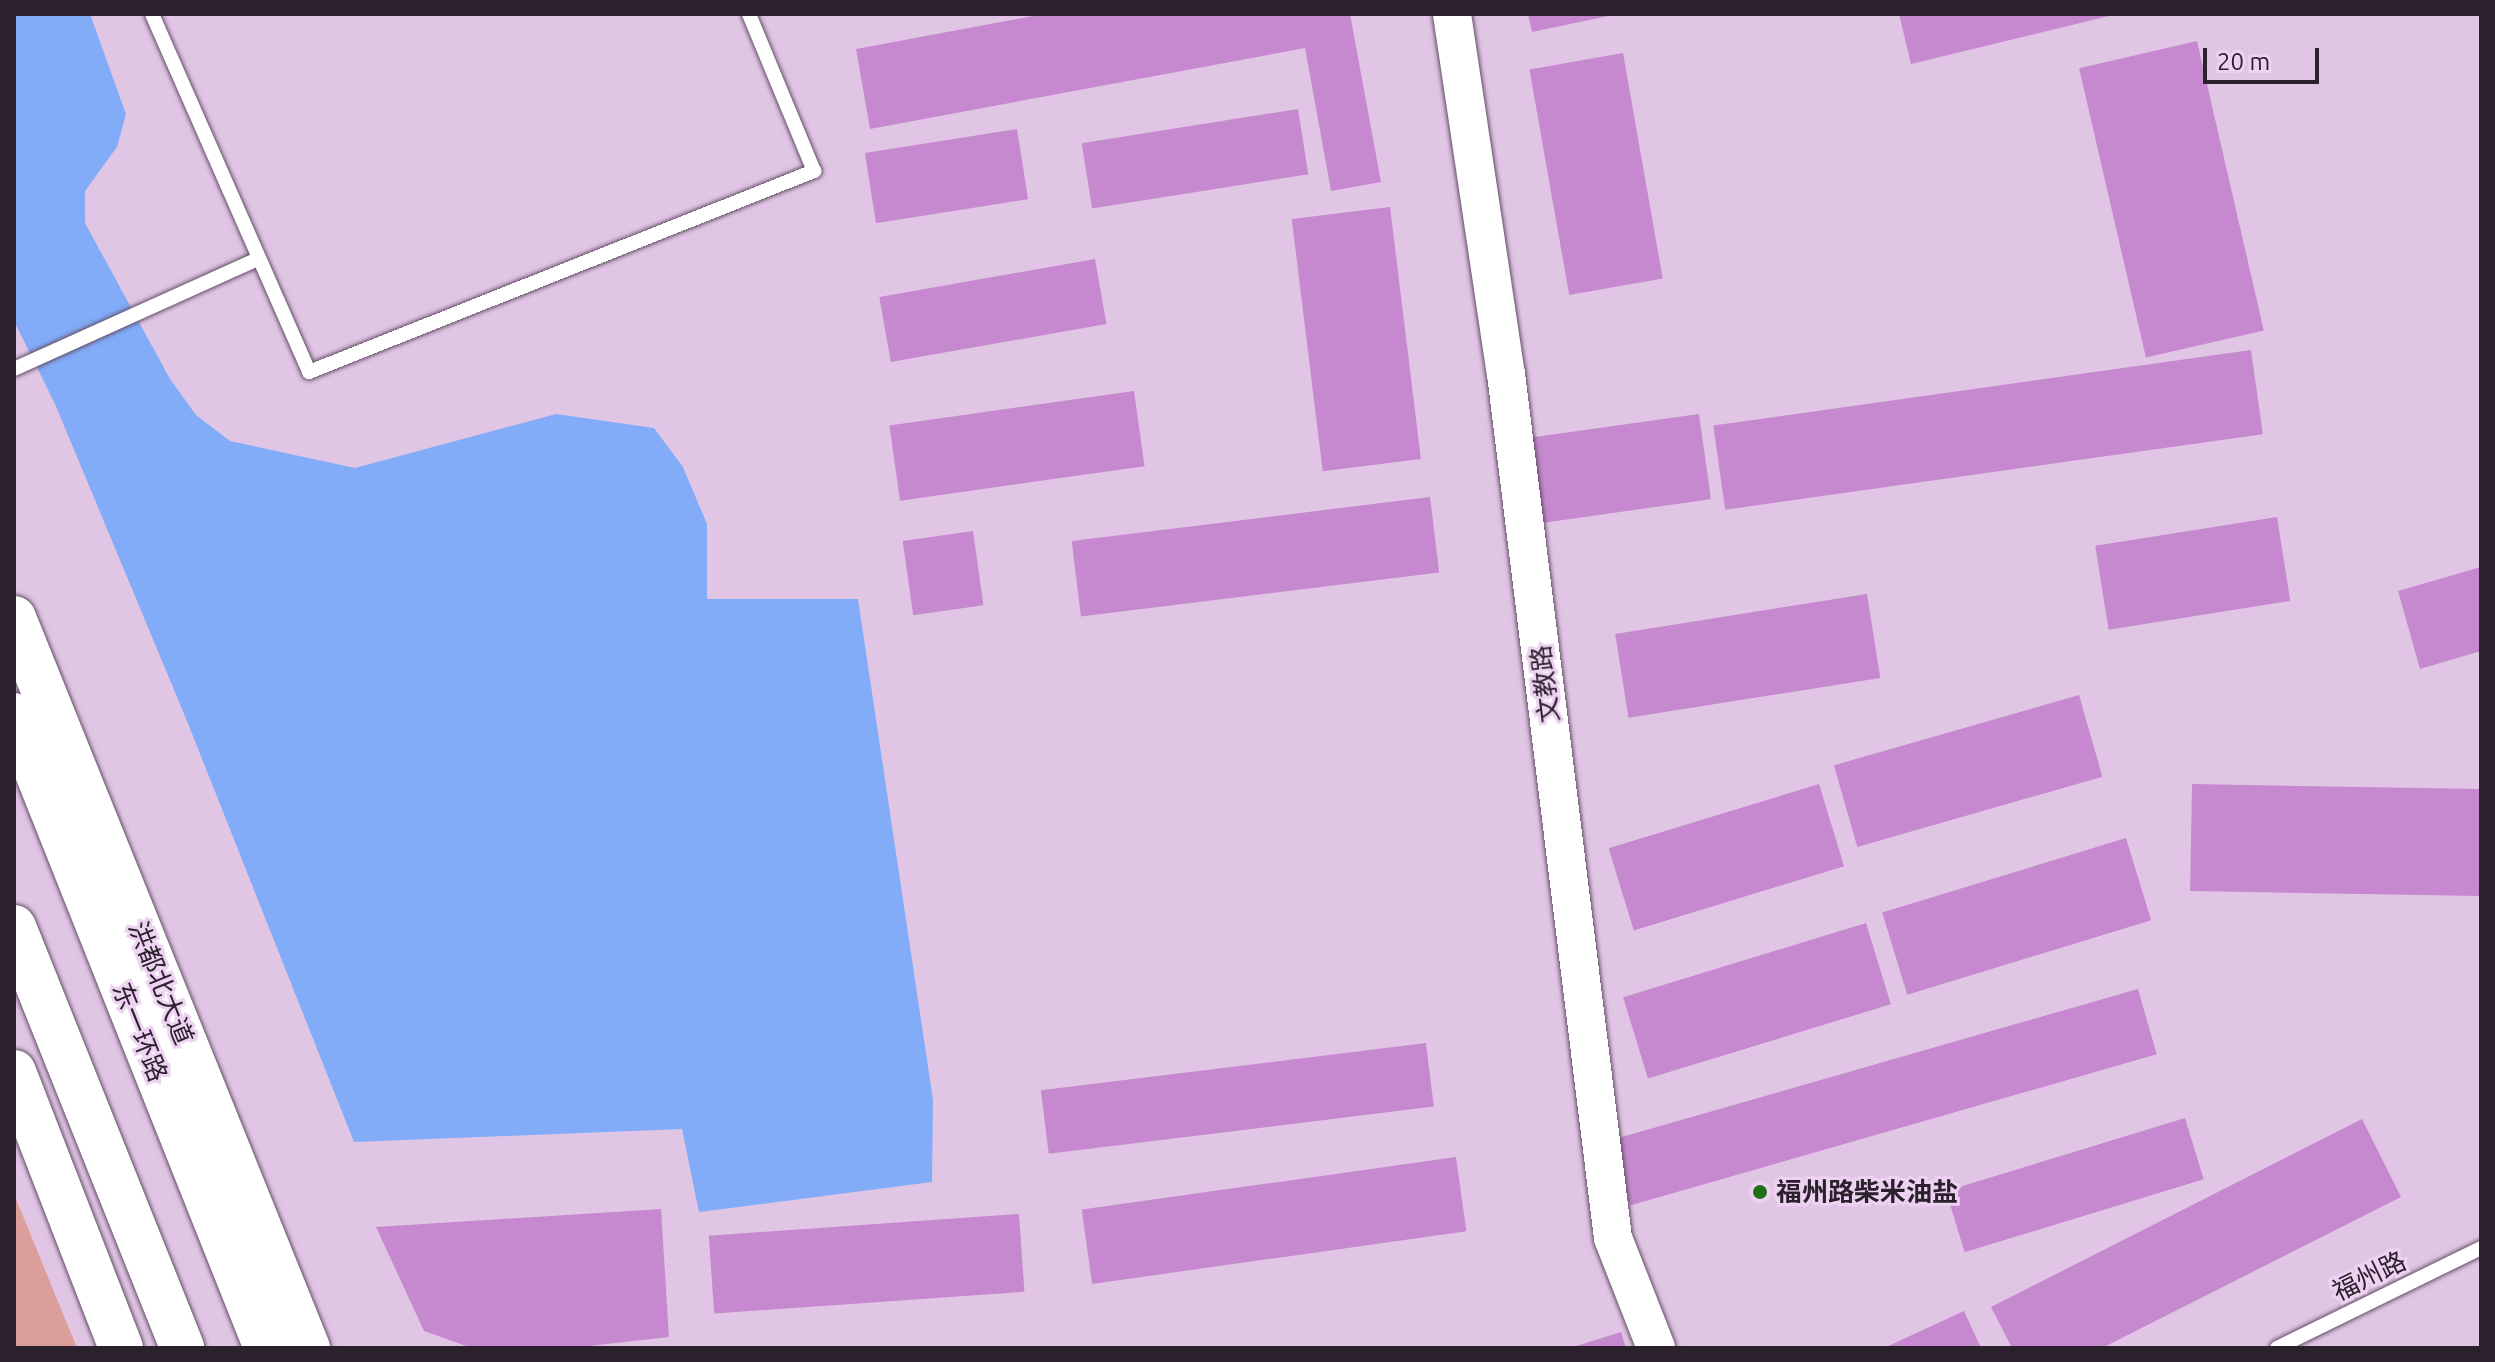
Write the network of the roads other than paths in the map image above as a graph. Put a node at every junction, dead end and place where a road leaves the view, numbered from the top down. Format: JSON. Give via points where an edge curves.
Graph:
{"nodes":[{"id":1,"x":152,"y":14,"type":"edge"},
{"id":2,"x":749,"y":14,"type":"edge"},
{"id":3,"x":1452,"y":14,"type":"edge"},
{"id":4,"x":258,"y":259,"type":"junction"},
{"id":5,"x":14,"y":369,"type":"edge"},
{"id":6,"x":14,"y":618,"type":"edge"},
{"id":7,"x":14,"y":715,"type":"edge"},
{"id":8,"x":14,"y":927,"type":"edge"},
{"id":9,"x":14,"y":1072,"type":"edge"},
{"id":10,"x":14,"y":1143,"type":"edge"},
{"id":11,"x":2481,"y":1248,"type":"edge"},
{"id":12,"x":90,"y":1348,"type":"edge"},
{"id":13,"x":121,"y":1348,"type":"edge"},
{"id":14,"x":182,"y":1348,"type":"edge"},
{"id":15,"x":266,"y":1348,"type":"edge"},
{"id":16,"x":308,"y":1348,"type":"edge"},
{"id":17,"x":1656,"y":1348,"type":"edge"},
{"id":18,"x":2277,"y":1348,"type":"edge"}],
"edges":[{"from":1,"to":4,"type":"lane"},
{"from":2,"to":4,"type":"lane","via":[[814,171],[309,372]]},
{"from":3,"to":17,"type":"street","name":"文教路","via":[[1506,374],[1613,1238]]},
{"from":4,"to":5,"type":"lane"},
{"from":6,"to":16,"type":"main road","name":"洪都北大道"},
{"from":7,"to":15,"type":"main road","name":"东一环路"},
{"from":8,"to":14,"type":"main road"},
{"from":9,"to":13,"type":"main road"},
{"from":10,"to":12,"type":"main road"},
{"from":11,"to":18,"type":"lane","name":"福州路"}]}
